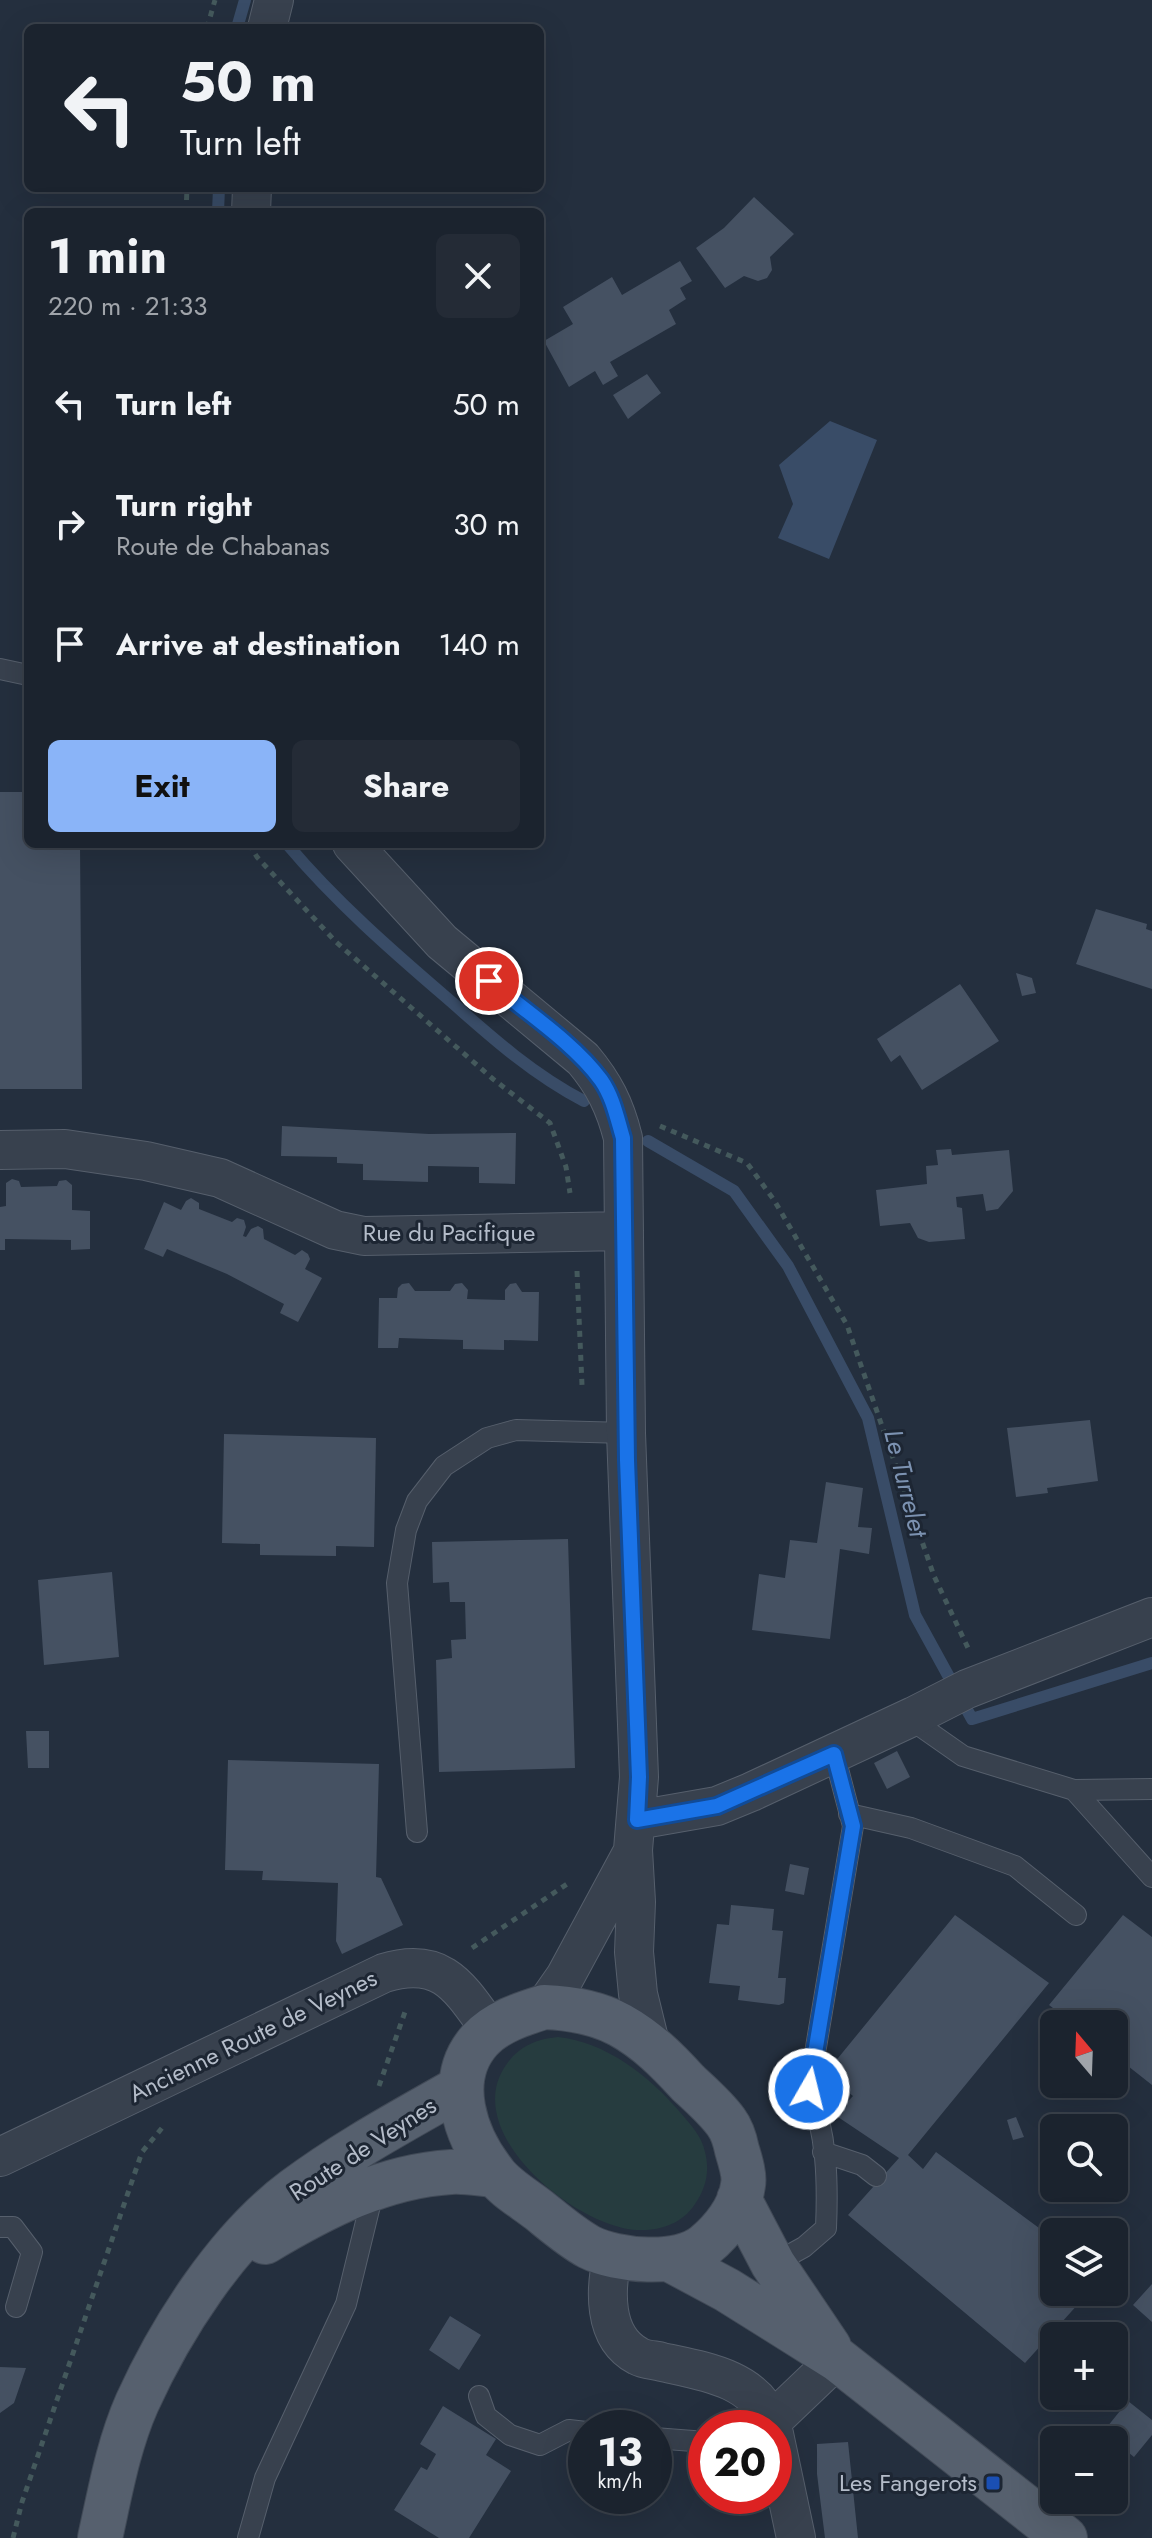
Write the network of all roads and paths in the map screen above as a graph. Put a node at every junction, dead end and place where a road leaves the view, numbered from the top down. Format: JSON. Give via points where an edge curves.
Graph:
{"nodes":[{"id":1,"x":215,"y":0,"type":"edge"},
{"id":2,"x":274,"y":0,"type":"edge"},
{"id":3,"x":208,"y":24,"type":"edge"},
{"id":4,"x":268,"y":24,"type":"edge"},
{"id":5,"x":0,"y":669,"type":"edge"},
{"id":6,"x":24,"y":674,"type":"edge"},
{"id":7,"x":251,"y":848,"type":"edge"},
{"id":8,"x":356,"y":848,"type":"edge"},
{"id":9,"x":614,"y":1106,"type":"junction"},
{"id":10,"x":0,"y":1150,"type":"edge"},
{"id":11,"x":624,"y":1231,"type":"junction"},
{"id":12,"x":575,"y":1233,"type":"junction"},
{"id":13,"x":626,"y":1433,"type":"junction"},
{"id":14,"x":1152,"y":1617,"type":"edge"},
{"id":15,"x":966,"y":1690,"type":"junction"},
{"id":16,"x":914,"y":1716,"type":"junction"},
{"id":17,"x":834,"y":1754,"type":"junction"},
{"id":18,"x":1152,"y":1789,"type":"edge"},
{"id":19,"x":1074,"y":1790,"type":"junction"},
{"id":20,"x":849,"y":1814,"type":"junction"},
{"id":21,"x":417,"y":1832,"type":"dead end"},
{"id":22,"x":635,"y":1835,"type":"junction"},
{"id":23,"x":577,"y":1877,"type":"dead end"},
{"id":24,"x":1152,"y":1877,"type":"edge"},
{"id":25,"x":1076,"y":1915,"type":"dead end"},
{"id":26,"x":443,"y":1975,"type":"junction"},
{"id":27,"x":544,"y":2007,"type":"junction"},
{"id":28,"x":396,"y":2010,"type":"dead end"},
{"id":29,"x":491,"y":2031,"type":"junction"},
{"id":30,"x":650,"y":2043,"type":"junction"},
{"id":31,"x":460,"y":2088,"type":"junction"},
{"id":32,"x":170,"y":2123,"type":"dead end"},
{"id":33,"x":823,"y":2152,"type":"junction"},
{"id":34,"x":0,"y":2157,"type":"edge"},
{"id":35,"x":371,"y":2160,"type":"junction"},
{"id":36,"x":495,"y":2175,"type":"junction"},
{"id":37,"x":876,"y":2176,"type":"dead end"},
{"id":38,"x":739,"y":2199,"type":"junction"},
{"id":39,"x":0,"y":2227,"type":"edge"},
{"id":40,"x":613,"y":2255,"type":"junction"},
{"id":41,"x":669,"y":2259,"type":"junction"},
{"id":42,"x":773,"y":2264,"type":"junction"},
{"id":43,"x":16,"y":2307,"type":"dead end"},
{"id":44,"x":837,"y":2359,"type":"junction"},
{"id":45,"x":479,"y":2396,"type":"dead end"},
{"id":46,"x":766,"y":2410,"type":"edge"},
{"id":47,"x":792,"y":2413,"type":"edge"},
{"id":48,"x":568,"y":2431,"type":"edge"},
{"id":49,"x":791,"y":2514,"type":"edge"},
{"id":50,"x":13,"y":2538,"type":"edge"},
{"id":51,"x":100,"y":2538,"type":"edge"},
{"id":52,"x":248,"y":2538,"type":"edge"},
{"id":53,"x":796,"y":2538,"type":"edge"},
{"id":54,"x":1065,"y":2538,"type":"edge"}],
"edges":[{"from":1,"to":3,"type":"path"},
{"from":2,"to":4,"type":"street"},
{"from":5,"to":6,"type":"lane"},
{"from":7,"to":12,"type":"path","via":[[336,942],[550,1123],[566,1167]]},
{"from":8,"to":9,"type":"street","via":[[442,942],[583,1059]]},
{"from":9,"to":11,"type":"street","via":[[625,1158]]},
{"from":9,"to":15,"type":"path","via":[[747,1163],[774,1200],[847,1325],[934,1576]]},
{"from":10,"to":12,"type":"street","name":"Rue du Pacifique","via":[[65,1149],[176,1167],[220,1178],[335,1230],[364,1236]]},
{"from":11,"to":12,"type":"street","name":"Rue du Pacifique"},
{"from":11,"to":13,"type":"street"},
{"from":13,"to":21,"type":"lane","via":[[516,1430],[487,1438],[444,1466],[417,1501],[397,1583]]},
{"from":13,"to":22,"type":"street","via":[[639,1777]]},
{"from":14,"to":15,"type":"street"},
{"from":15,"to":16,"type":"street"},
{"from":16,"to":17,"type":"street"},
{"from":16,"to":19,"type":"lane","via":[[963,1756]]},
{"from":17,"to":20,"type":"lane"},
{"from":17,"to":22,"type":"street","via":[[717,1806]]},
{"from":18,"to":19,"type":"lane"},
{"from":19,"to":24,"type":"lane"},
{"from":20,"to":25,"type":"lane","via":[[911,1828],[1015,1866]]},
{"from":20,"to":33,"type":"lane","via":[[853,1826],[809,2089]]},
{"from":22,"to":27,"type":"street","via":[[565,1977]]},
{"from":22,"to":30,"type":"street","via":[[634,1952]]},
{"from":23,"to":26,"type":"path","via":[[460,1956]]},
{"from":26,"to":29,"type":"street"},
{"from":26,"to":34,"type":"street","name":"Ancienne Route de Veynes","via":[[420,1966],[384,1973]]},
{"from":27,"to":29,"type":"main road"},
{"from":27,"to":30,"type":"main road","via":[[573,2008],[617,2023]]},
{"from":28,"to":35,"type":"path","via":[[408,2005],[379,2083]]},
{"from":29,"to":31,"type":"main road","via":[[471,2053]]},
{"from":30,"to":38,"type":"main road","via":[[726,2122],[744,2184]]},
{"from":31,"to":35,"type":"main road","name":"Route de Veynes"},
{"from":31,"to":36,"type":"main road","via":[[472,2137]]},
{"from":32,"to":50,"type":"path","via":[[142,2152]]},
{"from":33,"to":37,"type":"lane","via":[[862,2165]]},
{"from":33,"to":42,"type":"lane","via":[[826,2228]]},
{"from":35,"to":36,"type":"main road","name":"Route de Veynes","via":[[407,2178],[452,2172]]},
{"from":35,"to":51,"type":"main road","name":"Route de Veynes","via":[[293,2191],[246,2234],[205,2286],[137,2405],[116,2463]]},
{"from":35,"to":52,"type":"lane","via":[[346,2304],[265,2478]]},
{"from":36,"to":40,"type":"main road","via":[[569,2235]]},
{"from":38,"to":41,"type":"main road","via":[[725,2226],[702,2248]]},
{"from":38,"to":42,"type":"main road"},
{"from":39,"to":43,"type":"lane","via":[[13,2227],[32,2252]]},
{"from":40,"to":41,"type":"main road"},
{"from":40,"to":46,"type":"street","via":[[606,2295],[627,2348],[640,2357],[731,2380]]},
{"from":41,"to":44,"type":"main road"},
{"from":42,"to":44,"type":"main road"},
{"from":44,"to":47,"type":"street"},
{"from":44,"to":54,"type":"main road"},
{"from":45,"to":48,"type":"lane","via":[[486,2416],[510,2435],[540,2445]]},
{"from":49,"to":53,"type":"street"}]}
